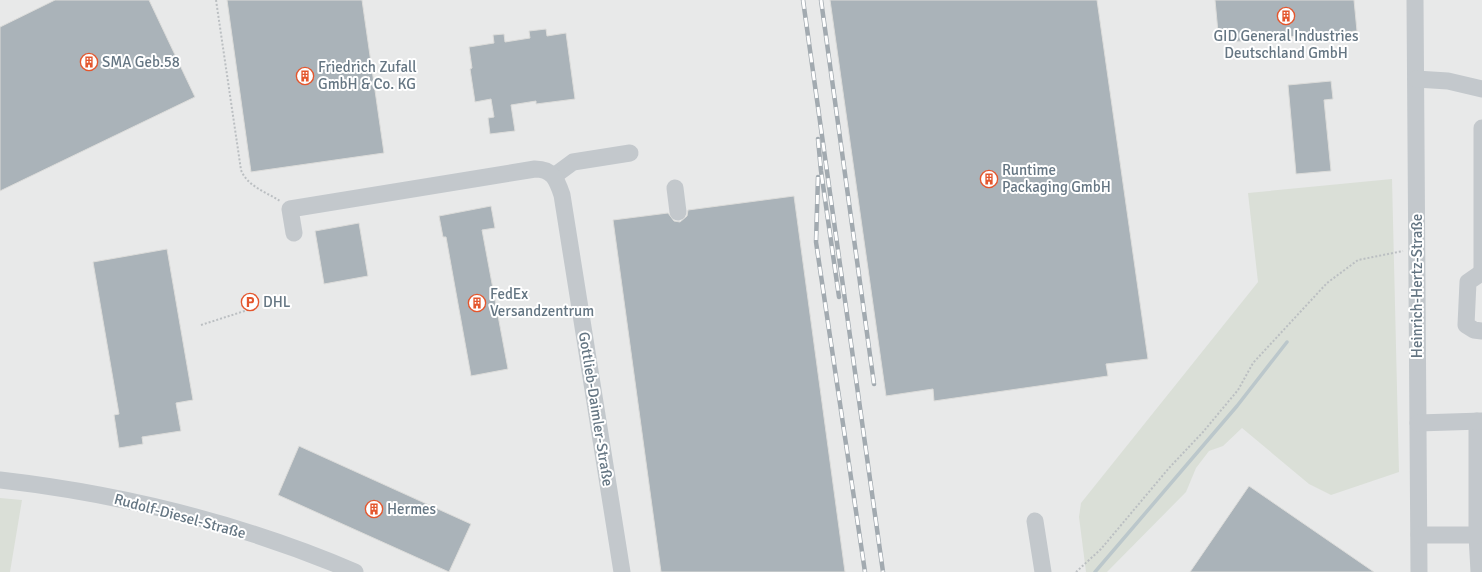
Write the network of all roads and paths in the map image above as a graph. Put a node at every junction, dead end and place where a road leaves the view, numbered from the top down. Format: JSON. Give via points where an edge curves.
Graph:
{"nodes":[{"id":1,"x":216,"y":0,"type":"edge"},
{"id":2,"x":1416,"y":0,"type":"edge"},
{"id":3,"x":1416,"y":80,"type":"junction"},
{"id":4,"x":1482,"y":89,"type":"edge"},
{"id":5,"x":1482,"y":128,"type":"edge"},
{"id":6,"x":630,"y":153,"type":"dead end"},
{"id":7,"x":554,"y":176,"type":"junction"},
{"id":8,"x":675,"y":188,"type":"dead end"},
{"id":9,"x":290,"y":209,"type":"junction"},
{"id":10,"x":678,"y":212,"type":"dead end"},
{"id":11,"x":294,"y":233,"type":"dead end"},
{"id":12,"x":1418,"y":248,"type":"junction"},
{"id":13,"x":1482,"y":273,"type":"edge"},
{"id":14,"x":257,"y":307,"type":"dead end"},
{"id":15,"x":201,"y":325,"type":"dead end"},
{"id":16,"x":1482,"y":331,"type":"edge"},
{"id":17,"x":1480,"y":421,"type":"edge"},
{"id":18,"x":1418,"y":422,"type":"junction"},
{"id":19,"x":0,"y":480,"type":"edge"},
{"id":20,"x":1035,"y":520,"type":"dead end"},
{"id":21,"x":1419,"y":535,"type":"junction"},
{"id":22,"x":1477,"y":535,"type":"junction"},
{"id":23,"x":355,"y":572,"type":"edge"},
{"id":24,"x":622,"y":572,"type":"edge"},
{"id":25,"x":1043,"y":572,"type":"edge"},
{"id":26,"x":1076,"y":572,"type":"edge"},
{"id":27,"x":1419,"y":572,"type":"edge"},
{"id":28,"x":1478,"y":572,"type":"edge"}],
"edges":[{"from":1,"to":9,"type":"path","via":[[236,141],[244,177]]},
{"from":2,"to":3,"type":"street","name":"Heinrich-Hertz-Straße"},
{"from":3,"to":4,"type":"street","via":[[1448,81]]},
{"from":3,"to":12,"type":"street","name":"Heinrich-Hertz-Straße"},
{"from":5,"to":13,"type":"street"},
{"from":6,"to":7,"type":"street","via":[[573,162]]},
{"from":7,"to":9,"type":"street","via":[[543,169],[535,169]]},
{"from":7,"to":24,"type":"street","name":"Gottlieb-Daimler-Straße","via":[[562,195]]},
{"from":8,"to":10,"type":"street"},
{"from":9,"to":11,"type":"street"},
{"from":12,"to":18,"type":"street","name":"Heinrich-Hertz-Straße"},
{"from":12,"to":26,"type":"path","via":[[1358,260],[1327,283],[1254,363],[1238,390],[1203,432],[1101,549]]},
{"from":13,"to":16,"type":"street","via":[[1468,282],[1466,325]]},
{"from":14,"to":15,"type":"path"},
{"from":17,"to":18,"type":"street"},
{"from":17,"to":22,"type":"street"},
{"from":18,"to":21,"type":"street","name":"Heinrich-Hertz-Straße"},
{"from":19,"to":23,"type":"street","name":"Rudolf-Diesel-Straße","via":[[59,488],[182,514],[238,529]]},
{"from":20,"to":25,"type":"street"},
{"from":21,"to":22,"type":"street"},
{"from":21,"to":27,"type":"street","name":"Heinrich-Hertz-Straße"},
{"from":22,"to":28,"type":"street"}]}
